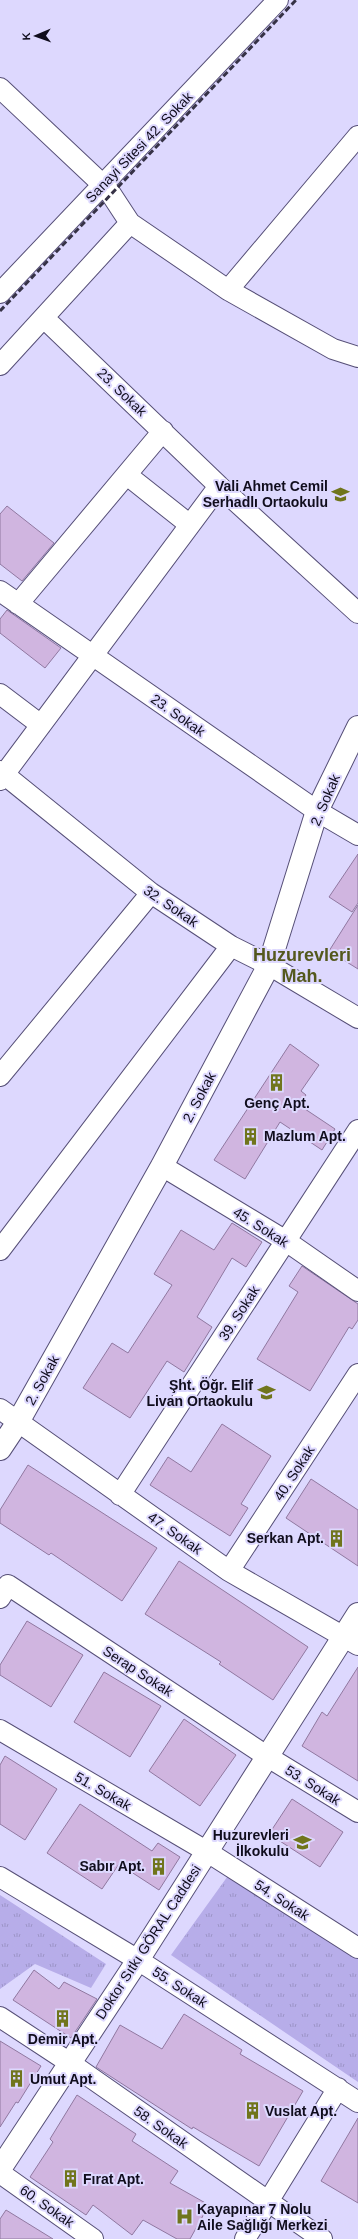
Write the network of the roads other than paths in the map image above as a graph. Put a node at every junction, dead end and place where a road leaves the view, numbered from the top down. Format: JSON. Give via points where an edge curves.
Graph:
{"nodes":[{"id":1,"x":278,"y":0,"type":"edge"},
{"id":2,"x":0,"y":88,"type":"edge"},
{"id":3,"x":358,"y":136,"type":"edge"},
{"id":4,"x":103,"y":185,"type":"junction"},
{"id":5,"x":130,"y":223,"type":"junction"},
{"id":6,"x":3,"y":284,"type":"edge"},
{"id":7,"x":228,"y":290,"type":"junction"},
{"id":8,"x":44,"y":318,"type":"junction"},
{"id":9,"x":358,"y":358,"type":"edge"},
{"id":10,"x":0,"y":365,"type":"edge"},
{"id":11,"x":164,"y":431,"type":"junction"},
{"id":12,"x":127,"y":475,"type":"junction"},
{"id":13,"x":219,"y":486,"type":"junction"},
{"id":14,"x":190,"y":525,"type":"junction"},
{"id":15,"x":0,"y":591,"type":"edge"},
{"id":16,"x":18,"y":604,"type":"junction"},
{"id":17,"x":358,"y":613,"type":"edge"},
{"id":18,"x":93,"y":656,"type":"junction"},
{"id":19,"x":0,"y":694,"type":"edge"},
{"id":20,"x":41,"y":725,"type":"junction"},
{"id":21,"x":358,"y":727,"type":"edge"},
{"id":22,"x":1,"y":775,"type":"edge"},
{"id":23,"x":317,"y":811,"type":"junction"},
{"id":24,"x":358,"y":835,"type":"edge"},
{"id":25,"x":151,"y":893,"type":"junction"},
{"id":26,"x":231,"y":946,"type":"junction"},
{"id":27,"x":269,"y":965,"type":"junction"},
{"id":28,"x":358,"y":1018,"type":"edge"},
{"id":29,"x":0,"y":1076,"type":"edge"},
{"id":30,"x":358,"y":1130,"type":"edge"},
{"id":31,"x":162,"y":1166,"type":"junction"},
{"id":32,"x":286,"y":1241,"type":"junction"},
{"id":33,"x":0,"y":1250,"type":"edge"},
{"id":34,"x":358,"y":1291,"type":"edge"},
{"id":35,"x":358,"y":1374,"type":"edge"},
{"id":36,"x":0,"y":1409,"type":"edge"},
{"id":37,"x":18,"y":1422,"type":"junction"},
{"id":38,"x":0,"y":1449,"type":"edge"},
{"id":39,"x":120,"y":1495,"type":"junction"},
{"id":40,"x":229,"y":1571,"type":"junction"},
{"id":41,"x":4,"y":1591,"type":"edge"},
{"id":42,"x":358,"y":1614,"type":"edge"},
{"id":43,"x":351,"y":1640,"type":"edge"},
{"id":44,"x":0,"y":1730,"type":"edge"},
{"id":45,"x":268,"y":1757,"type":"junction"},
{"id":46,"x":358,"y":1812,"type":"edge"},
{"id":47,"x":206,"y":1851,"type":"junction"},
{"id":48,"x":0,"y":1877,"type":"edge"},
{"id":49,"x":358,"y":1948,"type":"edge"},
{"id":50,"x":138,"y":1960,"type":"junction"},
{"id":51,"x":0,"y":2017,"type":"edge"},
{"id":52,"x":70,"y":2063,"type":"junction"},
{"id":53,"x":338,"y":2088,"type":"junction"},
{"id":54,"x":358,"y":2102,"type":"edge"},
{"id":55,"x":0,"y":2169,"type":"edge"},
{"id":56,"x":0,"y":2173,"type":"edge"},
{"id":57,"x":269,"y":2203,"type":"junction"},
{"id":58,"x":93,"y":2239,"type":"edge"},
{"id":59,"x":245,"y":2239,"type":"edge"},
{"id":60,"x":322,"y":2239,"type":"edge"}],
"edges":[{"from":1,"to":4,"type":"street","name":"Sanayi Sitesi 42. Sokak"},
{"from":2,"to":4,"type":"street"},
{"from":3,"to":7,"type":"street"},
{"from":4,"to":5,"type":"street"},
{"from":4,"to":6,"type":"street","name":"Sanayi Sitesi 42. Sokak"},
{"from":5,"to":7,"type":"street"},
{"from":5,"to":8,"type":"street"},
{"from":7,"to":9,"type":"street","via":[[333,349]]},
{"from":8,"to":10,"type":"street"},
{"from":8,"to":11,"type":"street","name":"23. Sokak"},
{"from":11,"to":12,"type":"street"},
{"from":11,"to":13,"type":"street","name":"23. Sokak"},
{"from":12,"to":14,"type":"street"},
{"from":12,"to":16,"type":"street"},
{"from":13,"to":14,"type":"street"},
{"from":13,"to":17,"type":"street","name":"23. Sokak"},
{"from":14,"to":18,"type":"street"},
{"from":15,"to":16,"type":"street","name":"23. Sokak"},
{"from":16,"to":18,"type":"street","name":"23. Sokak"},
{"from":18,"to":20,"type":"street"},
{"from":18,"to":23,"type":"street","name":"23. Sokak"},
{"from":19,"to":20,"type":"street"},
{"from":20,"to":22,"type":"street"},
{"from":21,"to":23,"type":"street","name":"2. Sokak"},
{"from":22,"to":25,"type":"street","name":"32. Sokak"},
{"from":23,"to":24,"type":"street","name":"23. Sokak"},
{"from":23,"to":27,"type":"street","name":"2. Sokak"},
{"from":25,"to":26,"type":"street","name":"32. Sokak"},
{"from":25,"to":29,"type":"street"},
{"from":26,"to":27,"type":"street","name":"32. Sokak"},
{"from":26,"to":33,"type":"street"},
{"from":27,"to":28,"type":"street","name":"32. Sokak"},
{"from":27,"to":31,"type":"street","name":"2. Sokak"},
{"from":30,"to":32,"type":"street","name":"39. Sokak"},
{"from":31,"to":32,"type":"street","name":"45. Sokak"},
{"from":31,"to":37,"type":"street","name":"2. Sokak"},
{"from":32,"to":34,"type":"street","name":"45. Sokak"},
{"from":32,"to":39,"type":"street","name":"39. Sokak"},
{"from":35,"to":40,"type":"street","name":"40. Sokak"},
{"from":36,"to":37,"type":"street","name":"47. Sokak"},
{"from":37,"to":38,"type":"street","name":"2. Sokak"},
{"from":37,"to":39,"type":"street","name":"47. Sokak"},
{"from":39,"to":40,"type":"street","name":"47. Sokak"},
{"from":40,"to":43,"type":"street","name":"47. Sokak"},
{"from":41,"to":45,"type":"street","name":"Serap Sokak"},
{"from":42,"to":43,"type":"street","name":"Doktor Sıtkı GÖRAL Caddesi"},
{"from":43,"to":45,"type":"street","name":"Doktor Sıtkı GÖRAL Caddesi"},
{"from":44,"to":47,"type":"street","name":"51. Sokak"},
{"from":45,"to":46,"type":"street","name":"53. Sokak"},
{"from":45,"to":47,"type":"street","name":"Doktor Sıtkı GÖRAL Caddesi"},
{"from":47,"to":49,"type":"street","name":"54. Sokak"},
{"from":47,"to":50,"type":"street","name":"Doktor Sıtkı GÖRAL Caddesi"},
{"from":48,"to":50,"type":"street","name":"55. Sokak"},
{"from":50,"to":52,"type":"street","name":"Doktor Sıtkı GÖRAL Caddesi"},
{"from":50,"to":53,"type":"street","name":"55. Sokak"},
{"from":51,"to":52,"type":"street","name":"58. Sokak"},
{"from":52,"to":55,"type":"street","name":"Doktor Sıtkı GÖRAL Caddesi"},
{"from":52,"to":57,"type":"street","name":"58. Sokak"},
{"from":53,"to":54,"type":"street","name":"55. Sokak"},
{"from":53,"to":57,"type":"street"},
{"from":56,"to":58,"type":"street","name":"60. Sokak"},
{"from":57,"to":59,"type":"street"},
{"from":57,"to":60,"type":"street","name":"58. Sokak"}]}
